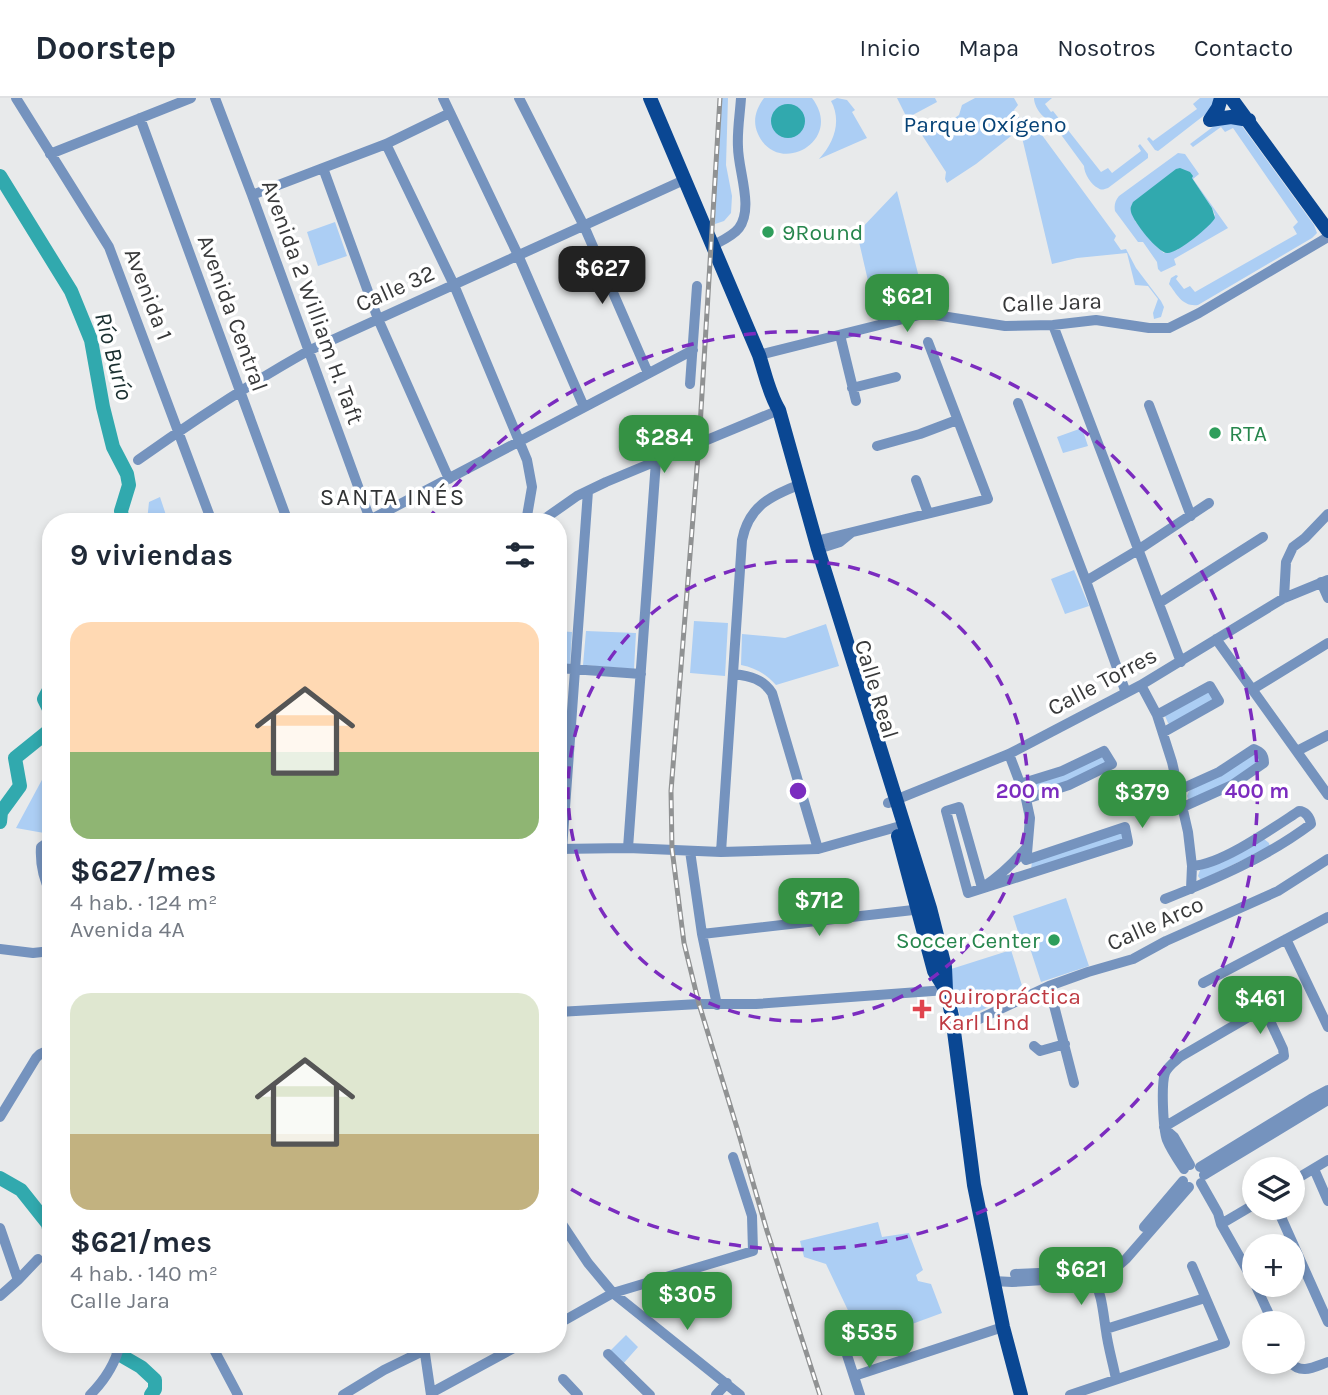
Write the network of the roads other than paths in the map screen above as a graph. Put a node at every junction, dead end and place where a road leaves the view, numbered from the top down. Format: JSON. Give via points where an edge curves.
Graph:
{"nodes":[{"id":1,"x":16,"y":98,"type":"edge"},
{"id":2,"x":191,"y":98,"type":"edge"},
{"id":3,"x":215,"y":98,"type":"edge"},
{"id":4,"x":443,"y":98,"type":"edge"},
{"id":5,"x":519,"y":98,"type":"edge"},
{"id":6,"x":650,"y":98,"type":"edge"},
{"id":7,"x":741,"y":98,"type":"edge"},
{"id":8,"x":1221,"y":98,"type":"edge"},
{"id":9,"x":1231,"y":98,"type":"edge"},
{"id":10,"x":450,"y":113,"type":"junction"},
{"id":11,"x":140,"y":118,"type":"junction"},
{"id":12,"x":1249,"y":120,"type":"junction"},
{"id":13,"x":386,"y":144,"type":"junction"},
{"id":14,"x":50,"y":154,"type":"junction"},
{"id":15,"x":323,"y":169,"type":"junction"},
{"id":16,"x":684,"y":180,"type":"junction"},
{"id":17,"x":252,"y":195,"type":"junction"},
{"id":18,"x":584,"y":226,"type":"junction"},
{"id":19,"x":1328,"y":231,"type":"edge"},
{"id":20,"x":1328,"y":237,"type":"edge"},
{"id":21,"x":712,"y":246,"type":"junction"},
{"id":22,"x":518,"y":255,"type":"junction"},
{"id":23,"x":454,"y":285,"type":"junction"},
{"id":24,"x":697,"y":286,"type":"dead end"},
{"id":25,"x":378,"y":319,"type":"junction"},
{"id":26,"x":1053,"y":324,"type":"junction"},
{"id":27,"x":839,"y":335,"type":"junction"},
{"id":28,"x":928,"y":342,"type":"dead end"},
{"id":29,"x":693,"y":350,"type":"junction"},
{"id":30,"x":308,"y":351,"type":"junction"},
{"id":31,"x":759,"y":355,"type":"junction"},
{"id":32,"x":648,"y":373,"type":"junction"},
{"id":33,"x":896,"y":377,"type":"dead end"},
{"id":34,"x":690,"y":384,"type":"dead end"},
{"id":35,"x":852,"y":388,"type":"junction"},
{"id":36,"x":240,"y":391,"type":"junction"},
{"id":37,"x":856,"y":401,"type":"dead end"},
{"id":38,"x":1018,"y":403,"type":"dead end"},
{"id":39,"x":1149,"y":405,"type":"dead end"},
{"id":40,"x":584,"y":407,"type":"junction"},
{"id":41,"x":774,"y":407,"type":"junction"},
{"id":42,"x":957,"y":420,"type":"junction"},
{"id":43,"x":178,"y":431,"type":"junction"},
{"id":44,"x":519,"y":442,"type":"junction"},
{"id":45,"x":877,"y":446,"type":"dead end"},
{"id":46,"x":138,"y":460,"type":"dead end"},
{"id":47,"x":656,"y":461,"type":"junction"},
{"id":48,"x":449,"y":479,"type":"junction"},
{"id":49,"x":916,"y":480,"type":"dead end"},
{"id":50,"x":797,"y":486,"type":"junction"},
{"id":51,"x":588,"y":491,"type":"junction"},
{"id":52,"x":1209,"y":503,"type":"dead end"},
{"id":53,"x":209,"y":513,"type":"edge"},
{"id":54,"x":285,"y":513,"type":"edge"},
{"id":55,"x":366,"y":513,"type":"edge"},
{"id":56,"x":384,"y":513,"type":"edge"},
{"id":57,"x":528,"y":513,"type":"edge"},
{"id":58,"x":554,"y":513,"type":"edge"},
{"id":59,"x":928,"y":513,"type":"junction"},
{"id":60,"x":1328,"y":514,"type":"edge"},
{"id":61,"x":1191,"y":516,"type":"junction"},
{"id":62,"x":1263,"y":537,"type":"dead end"},
{"id":63,"x":817,"y":545,"type":"junction"},
{"id":64,"x":1138,"y":550,"type":"junction"},
{"id":65,"x":1086,"y":581,"type":"junction"},
{"id":66,"x":1325,"y":581,"type":"edge"},
{"id":67,"x":1284,"y":598,"type":"junction"},
{"id":68,"x":1328,"y":598,"type":"edge"},
{"id":69,"x":1159,"y":603,"type":"junction"},
{"id":70,"x":1216,"y":639,"type":"junction"},
{"id":71,"x":1328,"y":643,"type":"edge"},
{"id":72,"x":1181,"y":662,"type":"junction"},
{"id":73,"x":567,"y":669,"type":"edge"},
{"id":74,"x":574,"y":669,"type":"junction"},
{"id":75,"x":641,"y":674,"type":"junction"},
{"id":76,"x":734,"y":674,"type":"junction"},
{"id":77,"x":1141,"y":685,"type":"junction"},
{"id":78,"x":1253,"y":689,"type":"junction"},
{"id":79,"x":1126,"y":693,"type":"junction"},
{"id":80,"x":1157,"y":715,"type":"junction"},
{"id":81,"x":1164,"y":732,"type":"junction"},
{"id":82,"x":1328,"y":735,"type":"edge"},
{"id":83,"x":1297,"y":751,"type":"junction"},
{"id":84,"x":1009,"y":754,"type":"junction"},
{"id":85,"x":567,"y":759,"type":"edge"},
{"id":86,"x":1020,"y":784,"type":"junction"},
{"id":87,"x":1179,"y":790,"type":"junction"},
{"id":88,"x":1328,"y":795,"type":"edge"},
{"id":89,"x":1026,"y":799,"type":"junction"},
{"id":90,"x":892,"y":801,"type":"junction"},
{"id":91,"x":1183,"y":807,"type":"junction"},
{"id":92,"x":900,"y":826,"type":"junction"},
{"id":93,"x":1266,"y":834,"type":"junction"},
{"id":94,"x":1027,"y":847,"type":"junction"},
{"id":95,"x":628,"y":848,"type":"junction"},
{"id":96,"x":567,"y":849,"type":"edge"},
{"id":97,"x":818,"y":849,"type":"junction"},
{"id":98,"x":1274,"y":849,"type":"junction"},
{"id":99,"x":690,"y":851,"type":"junction"},
{"id":100,"x":721,"y":852,"type":"junction"},
{"id":101,"x":1328,"y":859,"type":"edge"},
{"id":102,"x":1027,"y":860,"type":"junction"},
{"id":103,"x":1192,"y":866,"type":"junction"},
{"id":104,"x":1028,"y":873,"type":"junction"},
{"id":105,"x":982,"y":888,"type":"junction"},
{"id":106,"x":1191,"y":889,"type":"junction"},
{"id":107,"x":1165,"y":899,"type":"dead end"},
{"id":108,"x":925,"y":909,"type":"junction"},
{"id":109,"x":1328,"y":917,"type":"edge"},
{"id":110,"x":702,"y":934,"type":"junction"},
{"id":111,"x":1286,"y":939,"type":"junction"},
{"id":112,"x":0,"y":949,"type":"edge"},
{"id":113,"x":42,"y":952,"type":"edge"},
{"id":114,"x":1203,"y":983,"type":"dead end"},
{"id":115,"x":1049,"y":986,"type":"junction"},
{"id":116,"x":946,"y":990,"type":"junction"},
{"id":117,"x":717,"y":1005,"type":"junction"},
{"id":118,"x":567,"y":1011,"type":"edge"},
{"id":119,"x":1328,"y":1026,"type":"edge"},
{"id":120,"x":954,"y":1031,"type":"junction"},
{"id":121,"x":1065,"y":1044,"type":"junction"},
{"id":122,"x":1034,"y":1046,"type":"dead end"},
{"id":123,"x":42,"y":1053,"type":"edge"},
{"id":124,"x":1074,"y":1083,"type":"dead end"},
{"id":125,"x":1328,"y":1090,"type":"edge"},
{"id":126,"x":1328,"y":1100,"type":"edge"},
{"id":127,"x":0,"y":1117,"type":"edge"},
{"id":128,"x":1164,"y":1128,"type":"junction"},
{"id":129,"x":1267,"y":1131,"type":"junction"},
{"id":130,"x":733,"y":1157,"type":"dead end"},
{"id":131,"x":1328,"y":1160,"type":"edge"},
{"id":132,"x":1314,"y":1169,"type":"junction"},
{"id":133,"x":1305,"y":1174,"type":"edge"},
{"id":134,"x":1193,"y":1177,"type":"junction"},
{"id":135,"x":1328,"y":1201,"type":"edge"},
{"id":136,"x":1242,"y":1212,"type":"edge"},
{"id":137,"x":1282,"y":1220,"type":"edge"},
{"id":138,"x":1221,"y":1224,"type":"junction"},
{"id":139,"x":0,"y":1228,"type":"edge"},
{"id":140,"x":567,"y":1232,"type":"edge"},
{"id":141,"x":38,"y":1259,"type":"dead end"},
{"id":142,"x":1242,"y":1261,"type":"edge"},
{"id":143,"x":1192,"y":1266,"type":"dead end"},
{"id":144,"x":1092,"y":1274,"type":"junction"},
{"id":145,"x":18,"y":1280,"type":"junction"},
{"id":146,"x":993,"y":1281,"type":"junction"},
{"id":147,"x":613,"y":1293,"type":"junction"},
{"id":148,"x":0,"y":1296,"type":"edge"},
{"id":149,"x":1205,"y":1298,"type":"junction"},
{"id":150,"x":567,"y":1319,"type":"edge"},
{"id":151,"x":1328,"y":1322,"type":"edge"},
{"id":152,"x":1003,"y":1327,"type":"junction"},
{"id":153,"x":1105,"y":1329,"type":"junction"},
{"id":154,"x":118,"y":1353,"type":"edge"},
{"id":155,"x":216,"y":1353,"type":"edge"},
{"id":156,"x":414,"y":1353,"type":"edge"},
{"id":157,"x":425,"y":1353,"type":"edge"},
{"id":158,"x":505,"y":1353,"type":"edge"},
{"id":159,"x":608,"y":1354,"type":"dead end"},
{"id":160,"x":847,"y":1355,"type":"dead end"},
{"id":161,"x":1328,"y":1362,"type":"edge"},
{"id":162,"x":1305,"y":1370,"type":"edge"},
{"id":163,"x":854,"y":1376,"type":"junction"},
{"id":164,"x":563,"y":1379,"type":"dead end"},
{"id":165,"x":1116,"y":1379,"type":"junction"},
{"id":166,"x":727,"y":1383,"type":"junction"},
{"id":167,"x":431,"y":1394,"type":"edge"},
{"id":168,"x":90,"y":1395,"type":"edge"},
{"id":169,"x":238,"y":1395,"type":"edge"},
{"id":170,"x":343,"y":1395,"type":"edge"},
{"id":171,"x":578,"y":1395,"type":"edge"},
{"id":172,"x":650,"y":1395,"type":"edge"},
{"id":173,"x":716,"y":1395,"type":"edge"},
{"id":174,"x":740,"y":1395,"type":"edge"},
{"id":175,"x":860,"y":1395,"type":"edge"},
{"id":176,"x":1020,"y":1395,"type":"edge"},
{"id":177,"x":1070,"y":1395,"type":"edge"}],
"edges":[{"from":1,"to":14,"type":"street","name":"Avenida 1"},
{"from":2,"to":11,"type":"street"},
{"from":3,"to":17,"type":"street","name":"Avenida 2 William H. Taft"},
{"from":4,"to":10,"type":"street"},
{"from":5,"to":18,"type":"street"},
{"from":6,"to":16,"type":"main road","name":"Calle Real"},
{"from":7,"to":21,"type":"street","via":[[738,150],[744,216],[737,230]]},
{"from":8,"to":12,"type":"main road","via":[[1210,120]]},
{"from":9,"to":12,"type":"main road"},
{"from":10,"to":13,"type":"street"},
{"from":10,"to":22,"type":"street"},
{"from":11,"to":14,"type":"street"},
{"from":11,"to":36,"type":"street","name":"Avenida Central"},
{"from":12,"to":19,"type":"main road"},
{"from":13,"to":15,"type":"street"},
{"from":13,"to":23,"type":"street"},
{"from":14,"to":43,"type":"street","name":"Avenida 1","via":[[109,247]]},
{"from":15,"to":17,"type":"street"},
{"from":15,"to":25,"type":"street"},
{"from":16,"to":18,"type":"street","name":"Calle 32"},
{"from":16,"to":21,"type":"main road","name":"Calle Real"},
{"from":17,"to":30,"type":"street","name":"Avenida 2 William H. Taft"},
{"from":18,"to":22,"type":"street","name":"Calle 32"},
{"from":18,"to":32,"type":"street"},
{"from":20,"to":26,"type":"street","name":"Calle Jara","via":[[1172,327],[1096,320]]},
{"from":21,"to":31,"type":"main road","name":"Calle Real"},
{"from":22,"to":23,"type":"street","name":"Calle 32"},
{"from":22,"to":40,"type":"street"},
{"from":23,"to":25,"type":"street","name":"Calle 32"},
{"from":23,"to":44,"type":"street"},
{"from":24,"to":29,"type":"street"},
{"from":25,"to":30,"type":"street","name":"Calle 32"},
{"from":25,"to":48,"type":"street"},
{"from":26,"to":27,"type":"street","name":"Calle Jara","via":[[991,325],[929,314]]},
{"from":26,"to":64,"type":"street"},
{"from":27,"to":31,"type":"street","name":"Calle Jara"},
{"from":27,"to":35,"type":"street"},
{"from":28,"to":42,"type":"street"},
{"from":29,"to":32,"type":"street"},
{"from":29,"to":34,"type":"street"},
{"from":30,"to":36,"type":"street","name":"Calle 32"},
{"from":30,"to":55,"type":"street","name":"Avenida 2 William H. Taft"},
{"from":31,"to":41,"type":"main road","name":"Calle Real"},
{"from":32,"to":40,"type":"street"},
{"from":33,"to":35,"type":"street"},
{"from":35,"to":37,"type":"street"},
{"from":36,"to":43,"type":"street","name":"Calle 32"},
{"from":36,"to":54,"type":"street","name":"Avenida Central"},
{"from":38,"to":65,"type":"street"},
{"from":39,"to":61,"type":"street"},
{"from":40,"to":44,"type":"street"},
{"from":41,"to":47,"type":"street"},
{"from":41,"to":50,"type":"main road","name":"Calle Real"},
{"from":42,"to":45,"type":"street"},
{"from":42,"to":59,"type":"street","via":[[988,499]]},
{"from":43,"to":46,"type":"street","name":"Calle 32"},
{"from":43,"to":53,"type":"street","name":"Avenida 1"},
{"from":44,"to":48,"type":"street"},
{"from":44,"to":57,"type":"street","via":[[531,477]]},
{"from":47,"to":51,"type":"street"},
{"from":47,"to":75,"type":"street"},
{"from":48,"to":56,"type":"street"},
{"from":49,"to":59,"type":"street"},
{"from":50,"to":63,"type":"main road","name":"Calle Real"},
{"from":50,"to":76,"type":"street","via":[[757,508],[744,530]]},
{"from":50,"to":90,"type":"main road","name":"Calle Real"},
{"from":51,"to":58,"type":"street"},
{"from":51,"to":74,"type":"street"},
{"from":52,"to":61,"type":"street"},
{"from":59,"to":63,"type":"street"},
{"from":60,"to":67,"type":"street","via":[[1293,547],[1286,562]]},
{"from":61,"to":64,"type":"street"},
{"from":62,"to":69,"type":"street"},
{"from":63,"to":90,"type":"main road","name":"Calle Real"},
{"from":64,"to":65,"type":"street"},
{"from":64,"to":69,"type":"street"},
{"from":65,"to":79,"type":"street"},
{"from":66,"to":67,"type":"street","name":"Calle Torres"},
{"from":66,"to":68,"type":"street"},
{"from":67,"to":70,"type":"street","name":"Calle Torres"},
{"from":69,"to":72,"type":"street"},
{"from":70,"to":72,"type":"street","name":"Calle Torres"},
{"from":70,"to":78,"type":"street"},
{"from":71,"to":78,"type":"street"},
{"from":72,"to":77,"type":"street","name":"Calle Torres"},
{"from":73,"to":74,"type":"street"},
{"from":74,"to":75,"type":"street"},
{"from":74,"to":85,"type":"street"},
{"from":75,"to":95,"type":"street"},
{"from":76,"to":97,"type":"street","via":[[758,679],[772,693]]},
{"from":76,"to":100,"type":"street"},
{"from":77,"to":79,"type":"street","name":"Calle Torres"},
{"from":77,"to":80,"type":"street"},
{"from":78,"to":83,"type":"street"},
{"from":79,"to":84,"type":"street","name":"Calle Torres"},
{"from":80,"to":81,"type":"street"},
{"from":80,"to":81,"type":"street","via":[[1210,686],[1219,701]]},
{"from":81,"to":87,"type":"street"},
{"from":82,"to":83,"type":"street"},
{"from":83,"to":88,"type":"street"},
{"from":84,"to":86,"type":"street"},
{"from":84,"to":90,"type":"street","name":"Calle Torres"},
{"from":86,"to":89,"type":"street"},
{"from":86,"to":89,"type":"street","via":[[1104,751],[1111,764]]},
{"from":87,"to":91,"type":"street"},
{"from":87,"to":91,"type":"street","via":[[1254,749],[1264,757],[1264,763],[1232,785]]},
{"from":89,"to":94,"type":"street","via":[[1030,818]]},
{"from":90,"to":92,"type":"main road","name":"Calle Real"},
{"from":91,"to":103,"type":"street"},
{"from":92,"to":97,"type":"street"},
{"from":92,"to":108,"type":"main road","name":"Calle Real"},
{"from":93,"to":98,"type":"street"},
{"from":93,"to":98,"type":"street","via":[[1299,811],[1310,820],[1311,824]]},
{"from":93,"to":103,"type":"street","via":[[1208,864]]},
{"from":94,"to":102,"type":"street"},
{"from":94,"to":105,"type":"street","via":[[999,878]]},
{"from":95,"to":96,"type":"street"},
{"from":95,"to":99,"type":"street"},
{"from":97,"to":100,"type":"street"},
{"from":98,"to":106,"type":"street"},
{"from":99,"to":100,"type":"street"},
{"from":99,"to":110,"type":"street"},
{"from":101,"to":115,"type":"street","name":"Calle Arco","via":[[1278,891],[1133,959]]},
{"from":102,"to":104,"type":"street"},
{"from":102,"to":104,"type":"street","via":[[1125,827],[1128,842]]},
{"from":103,"to":106,"type":"street"},
{"from":104,"to":105,"type":"street"},
{"from":105,"to":105,"type":"street","via":[[959,807],[946,811],[968,893]]},
{"from":106,"to":107,"type":"street"},
{"from":108,"to":110,"type":"street"},
{"from":108,"to":116,"type":"main road","name":"Calle Real","via":[[934,971]]},
{"from":109,"to":111,"type":"street"},
{"from":110,"to":117,"type":"street"},
{"from":111,"to":114,"type":"street"},
{"from":111,"to":119,"type":"street"},
{"from":112,"to":113,"type":"street"},
{"from":115,"to":120,"type":"street","name":"Calle Arco"},
{"from":115,"to":121,"type":"street"},
{"from":116,"to":117,"type":"street"},
{"from":116,"to":120,"type":"main road","name":"Calle Real"},
{"from":117,"to":118,"type":"street"},
{"from":120,"to":146,"type":"main road","name":"Calle Real","via":[[974,1185]]},
{"from":121,"to":122,"type":"street","via":[[1040,1051]]},
{"from":121,"to":124,"type":"street"},
{"from":123,"to":127,"type":"street"},
{"from":125,"to":129,"type":"street"},
{"from":126,"to":129,"type":"street"},
{"from":128,"to":128,"type":"street","via":[[1284,1056],[1265,1008],[1180,1058],[1165,1072]]},
{"from":128,"to":134,"type":"street","via":[[1174,1137]]},
{"from":129,"to":134,"type":"street"},
{"from":130,"to":147,"type":"street","via":[[752,1216],[753,1251]]},
{"from":131,"to":132,"type":"street"},
{"from":132,"to":133,"type":"street"},
{"from":132,"to":135,"type":"street"},
{"from":134,"to":138,"type":"street"},
{"from":134,"to":144,"type":"street","via":[[1120,1265]]},
{"from":136,"to":138,"type":"street"},
{"from":137,"to":151,"type":"street"},
{"from":138,"to":142,"type":"street"},
{"from":139,"to":145,"type":"street"},
{"from":140,"to":147,"type":"street"},
{"from":141,"to":145,"type":"street"},
{"from":143,"to":149,"type":"street"},
{"from":144,"to":146,"type":"street","via":[[1011,1275]]},
{"from":144,"to":153,"type":"street"},
{"from":145,"to":148,"type":"street"},
{"from":146,"to":152,"type":"main road","name":"Calle Real"},
{"from":147,"to":150,"type":"street"},
{"from":147,"to":166,"type":"street"},
{"from":149,"to":153,"type":"street"},
{"from":149,"to":165,"type":"street","via":[[1225,1343]]},
{"from":152,"to":163,"type":"street"},
{"from":152,"to":176,"type":"main road","name":"Calle Real"},
{"from":153,"to":165,"type":"street"},
{"from":154,"to":168,"type":"street","via":[[108,1375]]},
{"from":155,"to":169,"type":"street"},
{"from":156,"to":170,"type":"street"},
{"from":157,"to":167,"type":"street"},
{"from":158,"to":167,"type":"street"},
{"from":159,"to":172,"type":"street"},
{"from":160,"to":163,"type":"street"},
{"from":161,"to":162,"type":"street"},
{"from":163,"to":175,"type":"street"},
{"from":164,"to":171,"type":"street"},
{"from":165,"to":177,"type":"street"},
{"from":166,"to":173,"type":"street"},
{"from":166,"to":174,"type":"street"}]}
